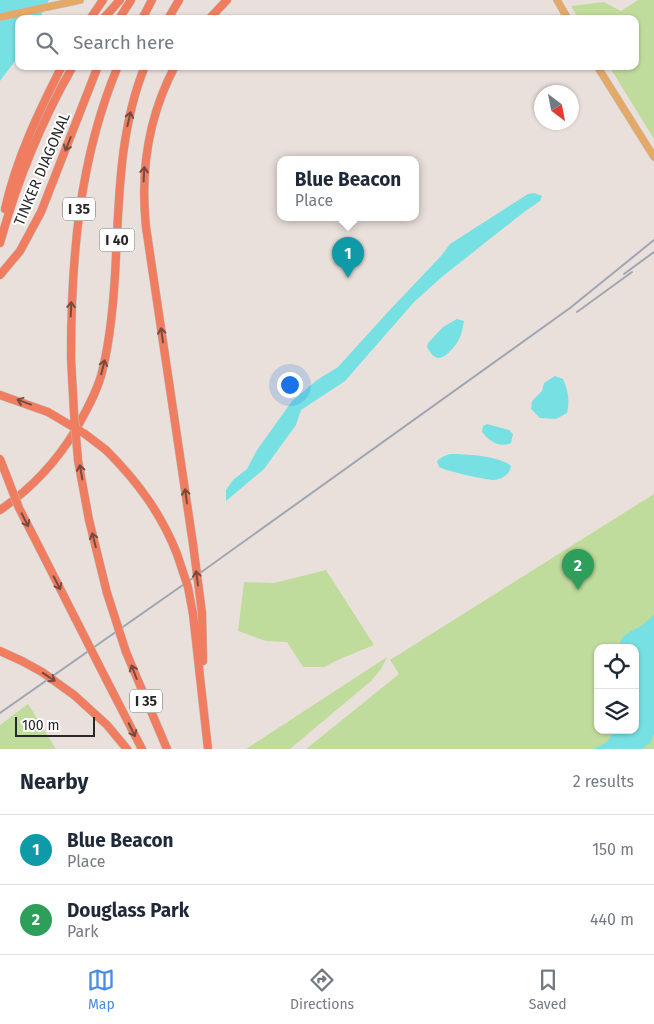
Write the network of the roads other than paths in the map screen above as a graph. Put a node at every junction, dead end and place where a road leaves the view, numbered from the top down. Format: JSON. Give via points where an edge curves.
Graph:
{"nodes":[{"id":1,"x":80,"y":0,"type":"edge"},
{"id":2,"x":103,"y":0,"type":"edge"},
{"id":3,"x":120,"y":0,"type":"edge"},
{"id":4,"x":130,"y":0,"type":"edge"},
{"id":5,"x":152,"y":0,"type":"edge"},
{"id":6,"x":179,"y":0,"type":"edge"},
{"id":7,"x":227,"y":0,"type":"edge"},
{"id":8,"x":557,"y":0,"type":"edge"},
{"id":9,"x":93,"y":15,"type":"edge"},
{"id":10,"x":107,"y":15,"type":"edge"},
{"id":11,"x":122,"y":15,"type":"edge"},
{"id":12,"x":144,"y":15,"type":"edge"},
{"id":13,"x":170,"y":15,"type":"edge"},
{"id":14,"x":214,"y":15,"type":"edge"},
{"id":15,"x":566,"y":15,"type":"edge"},
{"id":16,"x":0,"y":17,"type":"edge"},
{"id":17,"x":60,"y":70,"type":"edge"},
{"id":18,"x":71,"y":70,"type":"edge"},
{"id":19,"x":96,"y":70,"type":"edge"},
{"id":20,"x":116,"y":70,"type":"edge"},
{"id":21,"x":144,"y":70,"type":"edge"},
{"id":22,"x":174,"y":70,"type":"edge"},
{"id":23,"x":600,"y":70,"type":"edge"},
{"id":24,"x":654,"y":157,"type":"edge"},
{"id":25,"x":0,"y":235,"type":"edge"},
{"id":26,"x":0,"y":243,"type":"edge"},
{"id":27,"x":0,"y":275,"type":"edge"},
{"id":28,"x":0,"y":395,"type":"edge"},
{"id":29,"x":0,"y":459,"type":"edge"},
{"id":30,"x":0,"y":510,"type":"edge"},
{"id":31,"x":0,"y":651,"type":"edge"},
{"id":32,"x":203,"y":700,"type":"junction"},
{"id":33,"x":127,"y":749,"type":"edge"},
{"id":34,"x":142,"y":749,"type":"edge"},
{"id":35,"x":167,"y":749,"type":"edge"},
{"id":36,"x":208,"y":749,"type":"edge"}],
"edges":[{"from":1,"to":16,"type":"main road"},
{"from":2,"to":9,"type":"highway"},
{"from":3,"to":10,"type":"highway"},
{"from":4,"to":11,"type":"highway"},
{"from":5,"to":12,"type":"highway"},
{"from":6,"to":13,"type":"highway"},
{"from":7,"to":14,"type":"highway"},
{"from":8,"to":15,"type":"main road"},
{"from":17,"to":25,"type":"highway","via":[[23,150],[9,190]]},
{"from":18,"to":26,"type":"highway","via":[[37,137],[17,186]]},
{"from":19,"to":27,"type":"highway","name":"TINKER DIAGONAL","one_way":true,"via":[[41,212],[20,250]]},
{"from":35,"to":20,"type":"highway","number":"I 35","one_way":true,"bridge":true,"via":[[126,652],[107,593],[89,520],[78,460],[74,413],[72,287],[80,206],[96,126]]},
{"from":30,"to":21,"type":"highway","number":"I 40","one_way":true,"via":[[22,494],[61,453],[86,413],[100,377],[112,316],[124,148]]},
{"from":32,"to":22,"type":"highway","one_way":true,"bridge":true,"via":[[202,613],[144,194],[149,137],[158,104]]},
{"from":23,"to":24,"type":"main road"},
{"from":32,"to":28,"type":"highway","one_way":true,"bridge":true,"via":[[188,587],[178,554],[149,500],[106,450],[85,434],[48,412]]},
{"from":29,"to":34,"type":"highway","number":"I 35","one_way":true,"bridge":true,"via":[[19,508]]},
{"from":31,"to":33,"type":"highway","one_way":true,"bridge":true,"via":[[42,672],[74,695]]},
{"from":32,"to":36,"type":"highway"}]}
